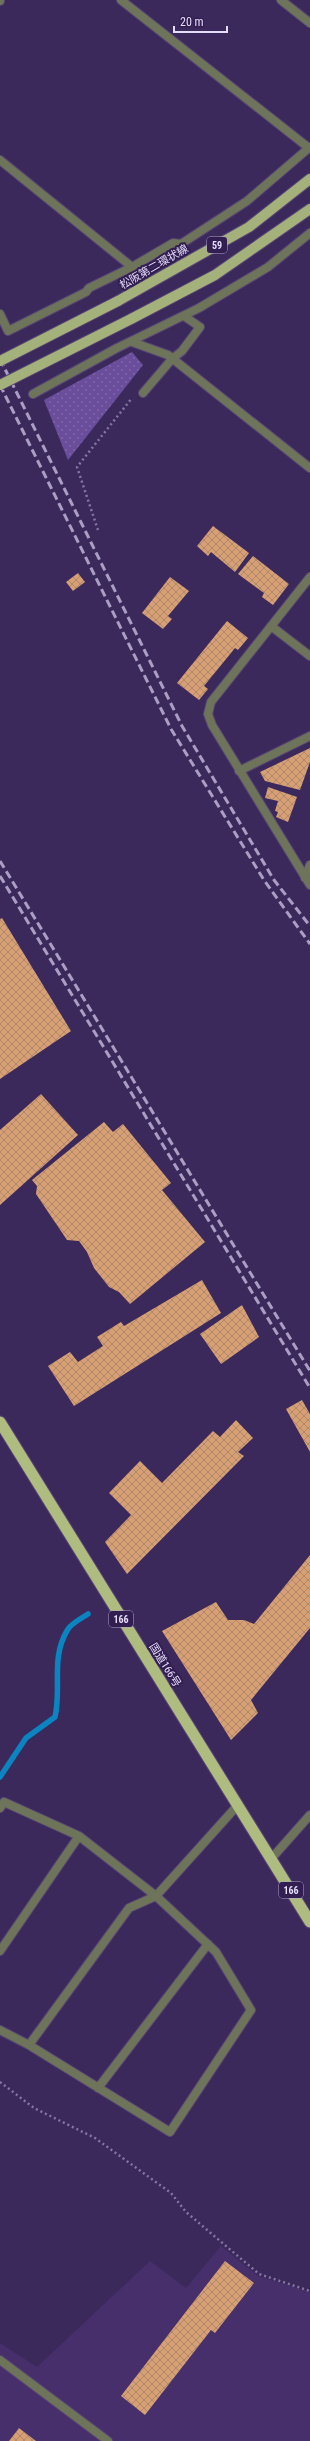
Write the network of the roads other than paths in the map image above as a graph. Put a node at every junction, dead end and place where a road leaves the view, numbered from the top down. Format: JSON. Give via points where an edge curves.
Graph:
{"nodes":[{"id":1,"x":121,"y":0,"type":"edge"},
{"id":2,"x":281,"y":0,"type":"edge"},
{"id":3,"x":310,"y":23,"type":"edge"},
{"id":4,"x":310,"y":148,"type":"edge"},
{"id":5,"x":0,"y":160,"type":"edge"},
{"id":6,"x":310,"y":179,"type":"edge"},
{"id":7,"x":310,"y":209,"type":"edge"},
{"id":8,"x":310,"y":233,"type":"edge"},
{"id":9,"x":132,"y":267,"type":"junction"},
{"id":10,"x":0,"y":314,"type":"edge"},
{"id":11,"x":184,"y":316,"type":"junction"},
{"id":12,"x":132,"y":342,"type":"junction"},
{"id":13,"x":172,"y":359,"type":"junction"},
{"id":14,"x":0,"y":360,"type":"edge"},
{"id":15,"x":0,"y":385,"type":"edge"},
{"id":16,"x":143,"y":393,"type":"road end"},
{"id":17,"x":33,"y":394,"type":"dead end"},
{"id":18,"x":310,"y":468,"type":"edge"},
{"id":19,"x":310,"y":577,"type":"edge"},
{"id":20,"x":271,"y":626,"type":"junction"},
{"id":21,"x":310,"y":656,"type":"edge"},
{"id":22,"x":310,"y":736,"type":"edge"},
{"id":23,"x":239,"y":771,"type":"junction"},
{"id":24,"x":310,"y":865,"type":"edge"},
{"id":25,"x":308,"y":882,"type":"edge"},
{"id":26,"x":2,"y":1429,"type":"edge"},
{"id":27,"x":237,"y":1806,"type":"junction"},
{"id":28,"x":0,"y":1808,"type":"edge"},
{"id":29,"x":310,"y":1815,"type":"edge"},
{"id":30,"x":79,"y":1836,"type":"junction"},
{"id":31,"x":271,"y":1859,"type":"junction"},
{"id":32,"x":156,"y":1896,"type":"junction"},
{"id":33,"x":310,"y":1922,"type":"edge"},
{"id":34,"x":208,"y":1944,"type":"junction"},
{"id":35,"x":0,"y":1951,"type":"edge"},
{"id":36,"x":0,"y":2030,"type":"edge"},
{"id":37,"x":29,"y":2045,"type":"junction"},
{"id":38,"x":98,"y":2088,"type":"junction"},
{"id":39,"x":0,"y":2360,"type":"edge"},
{"id":40,"x":108,"y":2441,"type":"edge"}],
"edges":[{"from":1,"to":4,"type":"street"},
{"from":2,"to":3,"type":"street"},
{"from":4,"to":9,"type":"street","via":[[247,201],[181,244],[173,244]]},
{"from":5,"to":9,"type":"street"},
{"from":6,"to":14,"type":"main road","name":"松阪第二環状線","number":"59","bridge":true,"via":[[249,227],[118,301]]},
{"from":7,"to":15,"type":"main road","number":"59","bridge":true,"via":[[215,275]]},
{"from":8,"to":11,"type":"street","via":[[268,267]]},
{"from":9,"to":10,"type":"street","via":[[8,331]]},
{"from":11,"to":12,"type":"street"},
{"from":11,"to":13,"type":"street","via":[[200,327],[182,351]]},
{"from":12,"to":13,"type":"street","via":[[168,355]]},
{"from":12,"to":17,"type":"street"},
{"from":13,"to":16,"type":"street"},
{"from":13,"to":18,"type":"street"},
{"from":19,"to":20,"type":"street"},
{"from":20,"to":21,"type":"street"},
{"from":20,"to":23,"type":"street","via":[[211,702],[208,714]]},
{"from":22,"to":23,"type":"street"},
{"from":23,"to":25,"type":"street"},
{"from":24,"to":25,"type":"street"},
{"from":26,"to":27,"type":"highway","name":"国道166号","number":"166"},
{"from":27,"to":31,"type":"highway","name":"国道166号","number":"166"},
{"from":27,"to":32,"type":"street"},
{"from":28,"to":30,"type":"street","via":[[4,1802]]},
{"from":29,"to":31,"type":"street"},
{"from":30,"to":32,"type":"street"},
{"from":30,"to":35,"type":"street"},
{"from":31,"to":33,"type":"highway","name":"国道166号","number":"166"},
{"from":32,"to":34,"type":"street"},
{"from":32,"to":37,"type":"street","via":[[129,1908]]},
{"from":34,"to":38,"type":"street"},
{"from":34,"to":38,"type":"street","via":[[216,1952],[251,2010],[170,2132]]},
{"from":36,"to":37,"type":"street"},
{"from":37,"to":38,"type":"street"},
{"from":39,"to":40,"type":"street"}]}
